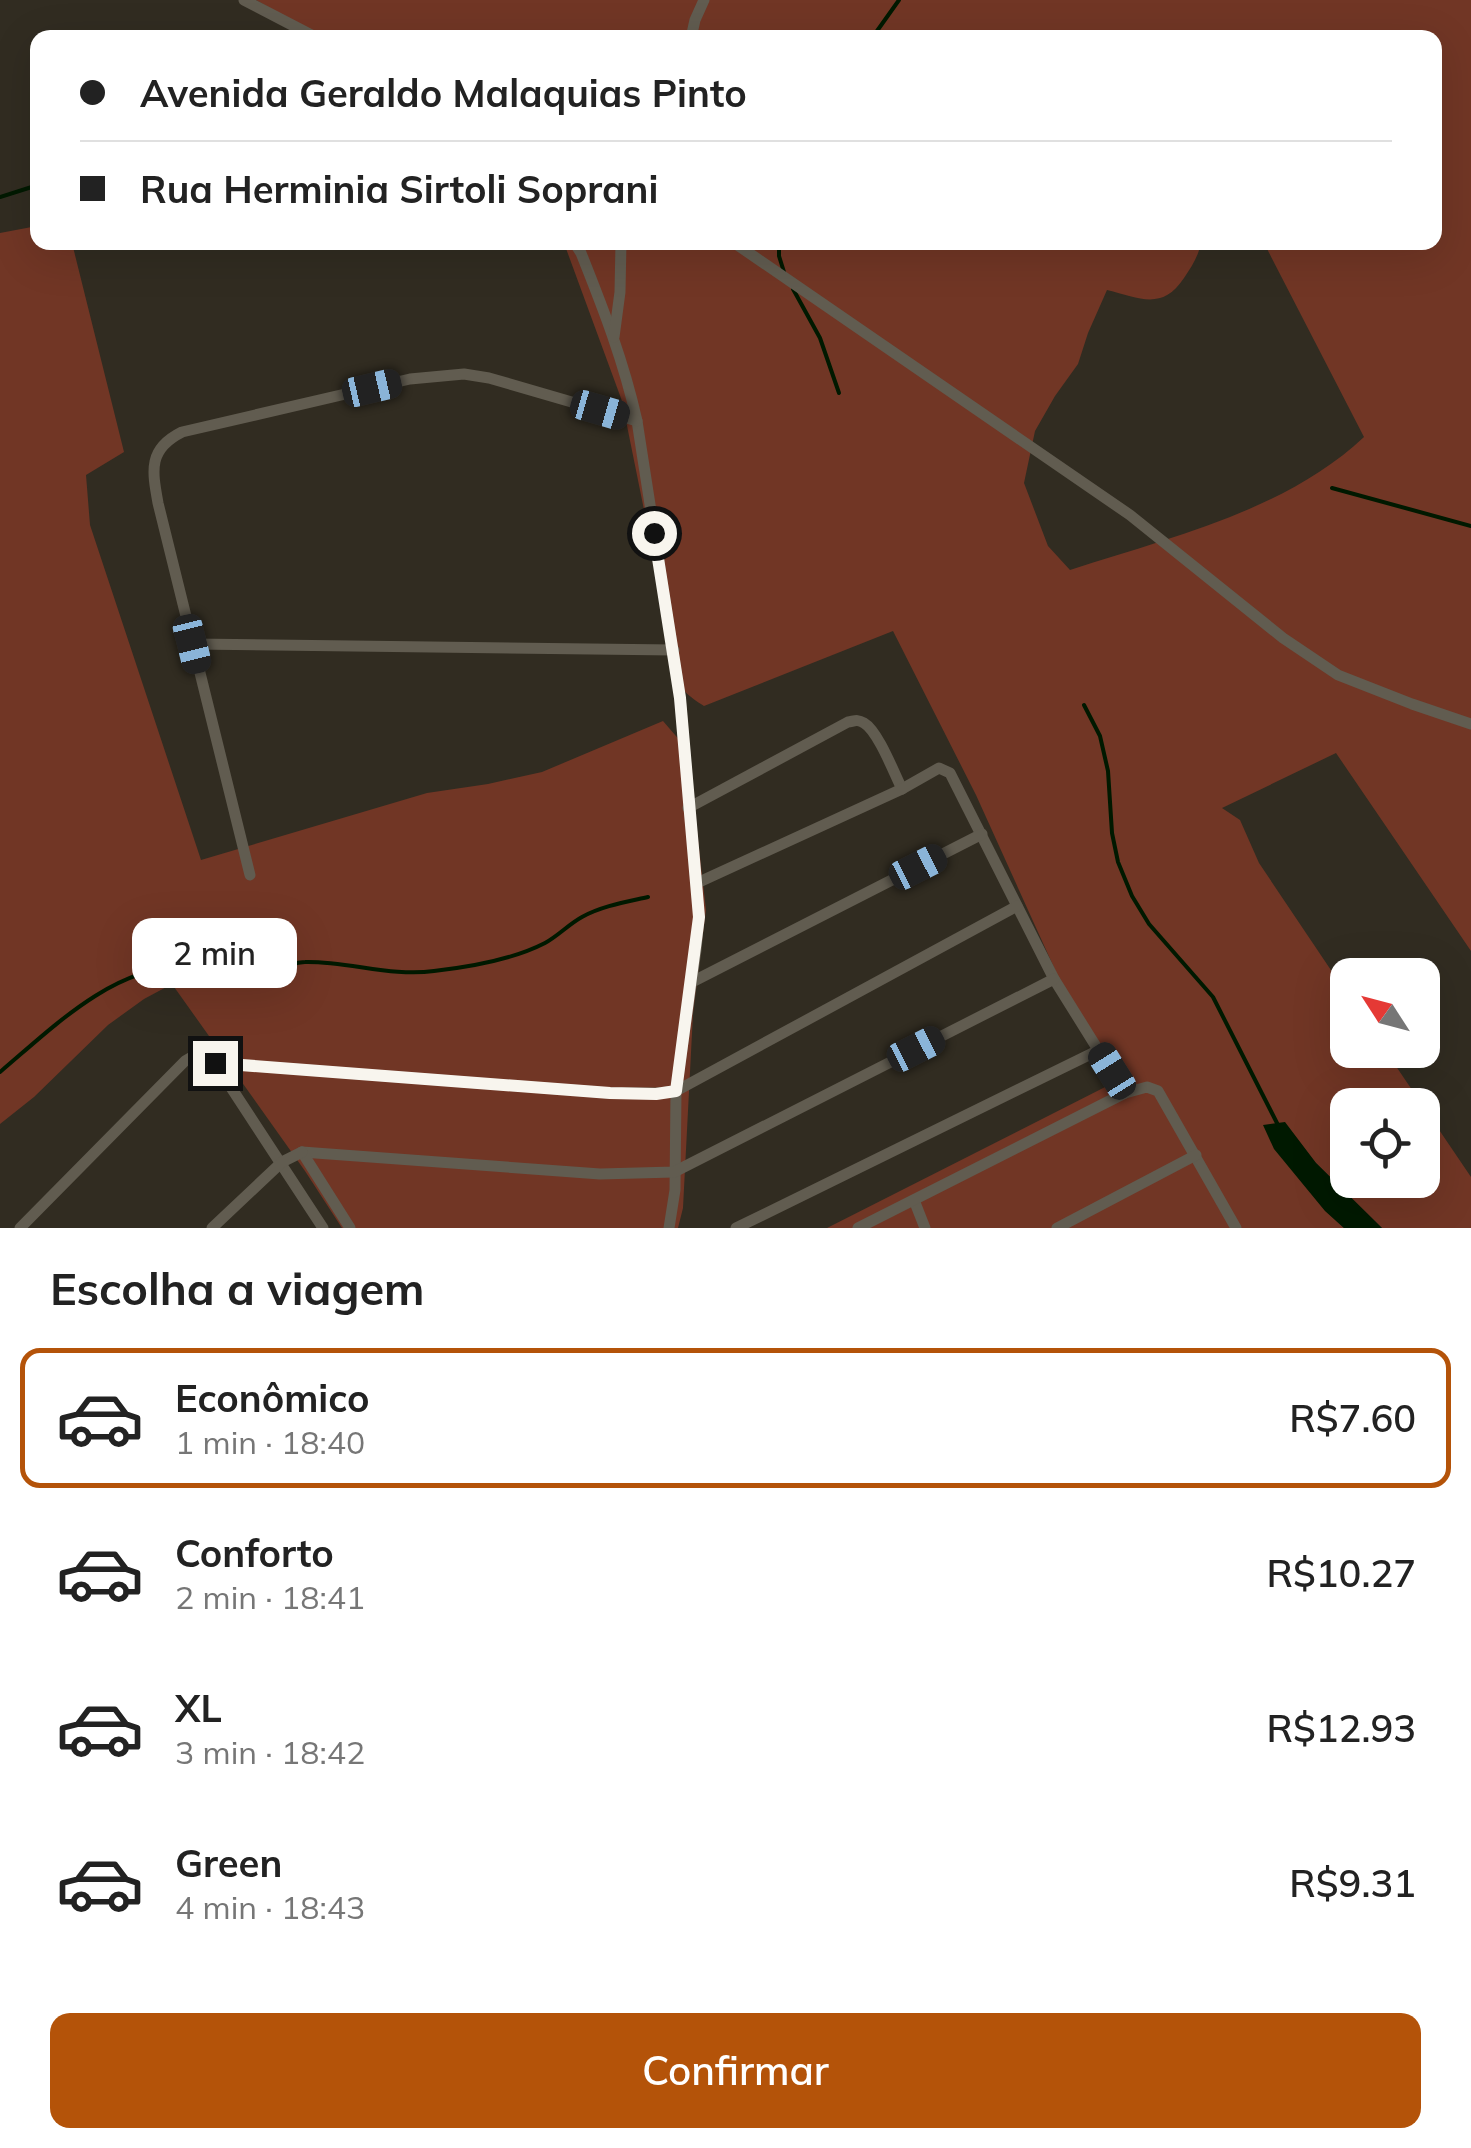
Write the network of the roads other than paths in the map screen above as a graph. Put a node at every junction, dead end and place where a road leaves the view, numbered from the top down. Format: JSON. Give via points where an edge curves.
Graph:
{"nodes":[{"id":1,"x":244,"y":0,"type":"edge"},
{"id":2,"x":704,"y":0,"type":"edge"},
{"id":3,"x":302,"y":30,"type":"edge"},
{"id":4,"x":693,"y":30,"type":"edge"},
{"id":5,"x":579,"y":250,"type":"edge"},
{"id":6,"x":621,"y":250,"type":"edge"},
{"id":7,"x":744,"y":250,"type":"edge"},
{"id":8,"x":614,"y":337,"type":"junction"},
{"id":9,"x":637,"y":421,"type":"junction"},
{"id":10,"x":192,"y":644,"type":"junction"},
{"id":11,"x":674,"y":650,"type":"junction"},
{"id":12,"x":1471,"y":724,"type":"edge"},
{"id":13,"x":902,"y":789,"type":"junction"},
{"id":14,"x":688,"y":808,"type":"junction"},
{"id":15,"x":982,"y":834,"type":"junction"},
{"id":16,"x":250,"y":874,"type":"dead end"},
{"id":17,"x":697,"y":883,"type":"junction"},
{"id":18,"x":1017,"y":906,"type":"junction"},
{"id":19,"x":1054,"y":979,"type":"junction"},
{"id":20,"x":692,"y":982,"type":"junction"},
{"id":21,"x":1098,"y":1050,"type":"junction"},
{"id":22,"x":215,"y":1063,"type":"junction"},
{"id":23,"x":676,"y":1091,"type":"junction"},
{"id":24,"x":1125,"y":1093,"type":"junction"},
{"id":25,"x":302,"y":1152,"type":"junction"},
{"id":26,"x":1196,"y":1155,"type":"junction"},
{"id":27,"x":282,"y":1162,"type":"junction"},
{"id":28,"x":674,"y":1172,"type":"junction"},
{"id":29,"x":914,"y":1200,"type":"junction"},
{"id":30,"x":20,"y":1228,"type":"edge"},
{"id":31,"x":212,"y":1228,"type":"edge"},
{"id":32,"x":324,"y":1228,"type":"edge"},
{"id":33,"x":352,"y":1228,"type":"edge"},
{"id":34,"x":669,"y":1228,"type":"edge"},
{"id":35,"x":736,"y":1228,"type":"edge"},
{"id":36,"x":858,"y":1228,"type":"edge"},
{"id":37,"x":925,"y":1228,"type":"edge"},
{"id":38,"x":1057,"y":1228,"type":"edge"},
{"id":39,"x":1236,"y":1228,"type":"edge"}],
"edges":[{"from":1,"to":3,"type":"street"},
{"from":2,"to":4,"type":"street"},
{"from":5,"to":8,"type":"street"},
{"from":6,"to":8,"type":"street"},
{"from":7,"to":12,"type":"street","via":[[1130,515],[1338,675]]},
{"from":8,"to":9,"type":"street"},
{"from":9,"to":10,"type":"street","via":[[464,374],[410,379],[170,438],[154,460],[154,478]]},
{"from":9,"to":11,"type":"street"},
{"from":10,"to":11,"type":"street"},
{"from":10,"to":16,"type":"street"},
{"from":11,"to":14,"type":"street"},
{"from":13,"to":14,"type":"street","via":[[872,729],[854,720]]},
{"from":13,"to":15,"type":"street","via":[[940,768],[950,773]]},
{"from":13,"to":17,"type":"street"},
{"from":14,"to":17,"type":"street"},
{"from":15,"to":18,"type":"street"},
{"from":15,"to":20,"type":"street"},
{"from":17,"to":20,"type":"street"},
{"from":18,"to":19,"type":"street"},
{"from":18,"to":23,"type":"street"},
{"from":19,"to":21,"type":"street"},
{"from":19,"to":28,"type":"street"},
{"from":20,"to":23,"type":"street"},
{"from":21,"to":24,"type":"street"},
{"from":21,"to":35,"type":"street"},
{"from":22,"to":23,"type":"street","via":[[610,1093]]},
{"from":22,"to":27,"type":"street"},
{"from":22,"to":30,"type":"street","via":[[197,1054],[185,1060]]},
{"from":23,"to":28,"type":"street"},
{"from":24,"to":26,"type":"street","via":[[1158,1091]]},
{"from":24,"to":29,"type":"street"},
{"from":25,"to":27,"type":"street"},
{"from":25,"to":28,"type":"street","via":[[600,1174]]},
{"from":25,"to":33,"type":"street"},
{"from":26,"to":38,"type":"street"},
{"from":26,"to":39,"type":"street"},
{"from":27,"to":31,"type":"street"},
{"from":27,"to":32,"type":"street"},
{"from":28,"to":34,"type":"street"},
{"from":29,"to":36,"type":"street"},
{"from":29,"to":37,"type":"street"}]}
